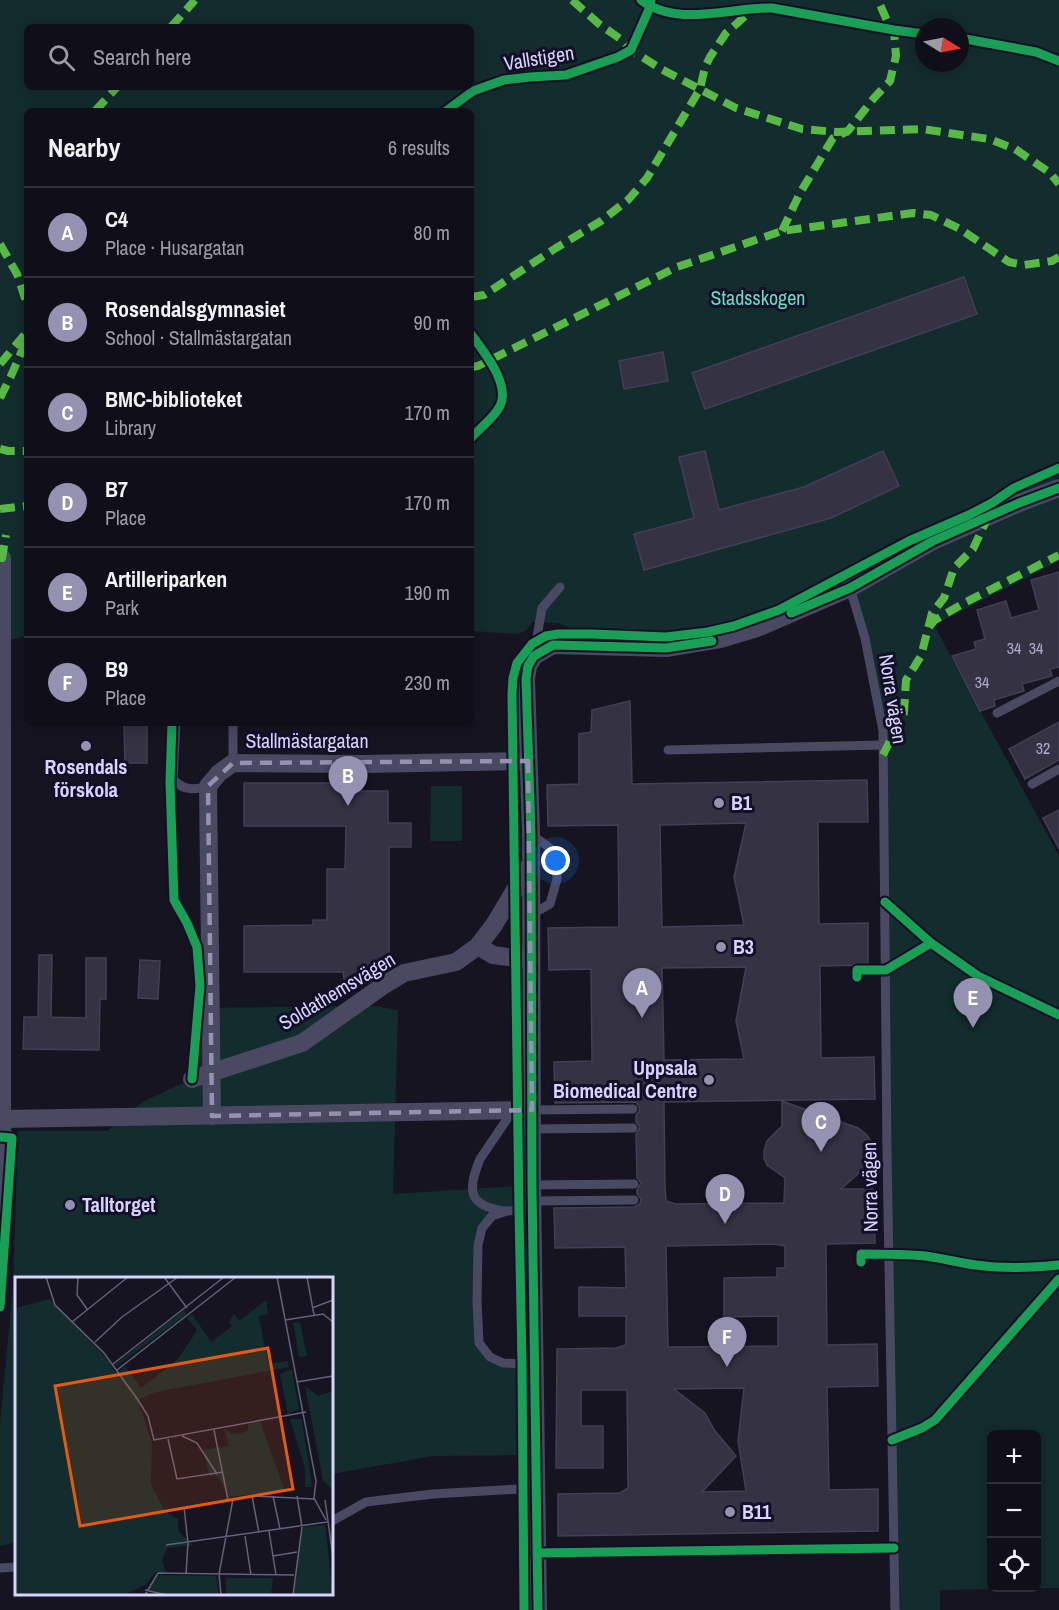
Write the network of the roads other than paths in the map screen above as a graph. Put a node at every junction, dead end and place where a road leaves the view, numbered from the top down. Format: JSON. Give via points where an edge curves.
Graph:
{"nodes":[{"id":1,"x":1059,"y":488,"type":"edge"},
{"id":2,"x":2,"y":558,"type":"dead end"},
{"id":3,"x":560,"y":586,"type":"dead end"},
{"id":4,"x":850,"y":588,"type":"junction"},
{"id":5,"x":534,"y":657,"type":"junction"},
{"id":6,"x":1059,"y":681,"type":"edge"},
{"id":7,"x":997,"y":713,"type":"dead end"},
{"id":8,"x":176,"y":726,"type":"edge"},
{"id":9,"x":233,"y":726,"type":"edge"},
{"id":10,"x":883,"y":745,"type":"junction"},
{"id":11,"x":668,"y":750,"type":"dead end"},
{"id":12,"x":528,"y":761,"type":"junction"},
{"id":13,"x":233,"y":763,"type":"junction"},
{"id":14,"x":1059,"y":770,"type":"edge"},
{"id":15,"x":1,"y":784,"type":"edge"},
{"id":16,"x":1032,"y":784,"type":"dead end"},
{"id":17,"x":208,"y":786,"type":"junction"},
{"id":18,"x":531,"y":834,"type":"junction"},
{"id":19,"x":531,"y":863,"type":"junction"},
{"id":20,"x":531,"y":914,"type":"junction"},
{"id":21,"x":478,"y":946,"type":"junction"},
{"id":22,"x":531,"y":960,"type":"junction"},
{"id":23,"x":212,"y":1072,"type":"junction"},
{"id":24,"x":192,"y":1079,"type":"dead end"},
{"id":25,"x":633,"y":1109,"type":"dead end"},
{"id":26,"x":523,"y":1110,"type":"junction"},
{"id":27,"x":212,"y":1116,"type":"junction"},
{"id":28,"x":2,"y":1119,"type":"junction"},
{"id":29,"x":633,"y":1128,"type":"dead end"},
{"id":30,"x":532,"y":1129,"type":"junction"},
{"id":31,"x":2,"y":1157,"type":"edge"},
{"id":32,"x":633,"y":1184,"type":"dead end"},
{"id":33,"x":532,"y":1198,"type":"junction"},
{"id":34,"x":634,"y":1200,"type":"dead end"},
{"id":35,"x":507,"y":1211,"type":"junction"},
{"id":36,"x":0,"y":1227,"type":"edge"},
{"id":37,"x":534,"y":1364,"type":"junction"},
{"id":38,"x":536,"y":1488,"type":"junction"},
{"id":39,"x":333,"y":1520,"type":"edge"},
{"id":40,"x":15,"y":1567,"type":"edge"},
{"id":41,"x":0,"y":1568,"type":"edge"},
{"id":42,"x":538,"y":1610,"type":"edge"},
{"id":43,"x":895,"y":1610,"type":"edge"}],
"edges":[{"from":1,"to":4,"type":"street","via":[[933,541]]},
{"from":2,"to":15,"type":"street"},
{"from":3,"to":5,"type":"lane","via":[[542,608]]},
{"from":4,"to":5,"type":"street","via":[[757,628],[720,639],[666,648],[553,645]]},
{"from":4,"to":10,"type":"lane","name":"Norra vägen","via":[[865,638]]},
{"from":5,"to":12,"type":"street","via":[[526,679]]},
{"from":6,"to":7,"type":"lane"},
{"from":8,"to":17,"type":"lane","via":[[173,779],[187,789]]},
{"from":9,"to":13,"type":"lane"},
{"from":10,"to":11,"type":"lane"},
{"from":10,"to":43,"type":"lane","name":"Norra vägen"},
{"from":12,"to":13,"type":"street","name":"Stallmästargatan"},
{"from":12,"to":18,"type":"street"},
{"from":13,"to":17,"type":"street","name":"Stallmästargatan"},
{"from":14,"to":16,"type":"lane"},
{"from":15,"to":28,"type":"street"},
{"from":17,"to":23,"type":"street"},
{"from":18,"to":19,"type":"street"},
{"from":18,"to":20,"type":"lane","via":[[550,848],[557,869],[550,904]]},
{"from":19,"to":20,"type":"street"},
{"from":19,"to":21,"type":"street","name":"Soldathemsvägen"},
{"from":20,"to":22,"type":"street"},
{"from":21,"to":22,"type":"street","via":[[493,955]]},
{"from":21,"to":23,"type":"street","name":"Soldathemsvägen","via":[[456,962],[404,973],[302,1043]]},
{"from":22,"to":26,"type":"street","via":[[532,1077]]},
{"from":23,"to":24,"type":"street","name":"Soldathemsvägen"},
{"from":23,"to":27,"type":"street"},
{"from":25,"to":26,"type":"lane"},
{"from":26,"to":27,"type":"street"},
{"from":26,"to":30,"type":"street"},
{"from":26,"to":35,"type":"lane","via":[[480,1159],[472,1185],[474,1198],[483,1206]]},
{"from":27,"to":28,"type":"street"},
{"from":28,"to":31,"type":"street"},
{"from":29,"to":30,"type":"lane"},
{"from":30,"to":33,"type":"street"},
{"from":31,"to":36,"type":"street"},
{"from":32,"to":33,"type":"lane"},
{"from":33,"to":34,"type":"lane"},
{"from":33,"to":35,"type":"lane"},
{"from":33,"to":37,"type":"street"},
{"from":35,"to":37,"type":"lane","via":[[492,1216],[482,1228],[478,1245],[479,1343],[490,1357],[503,1363]]},
{"from":37,"to":38,"type":"street"},
{"from":38,"to":39,"type":"lane","via":[[366,1502]]},
{"from":38,"to":42,"type":"street"},
{"from":40,"to":41,"type":"lane"}]}
